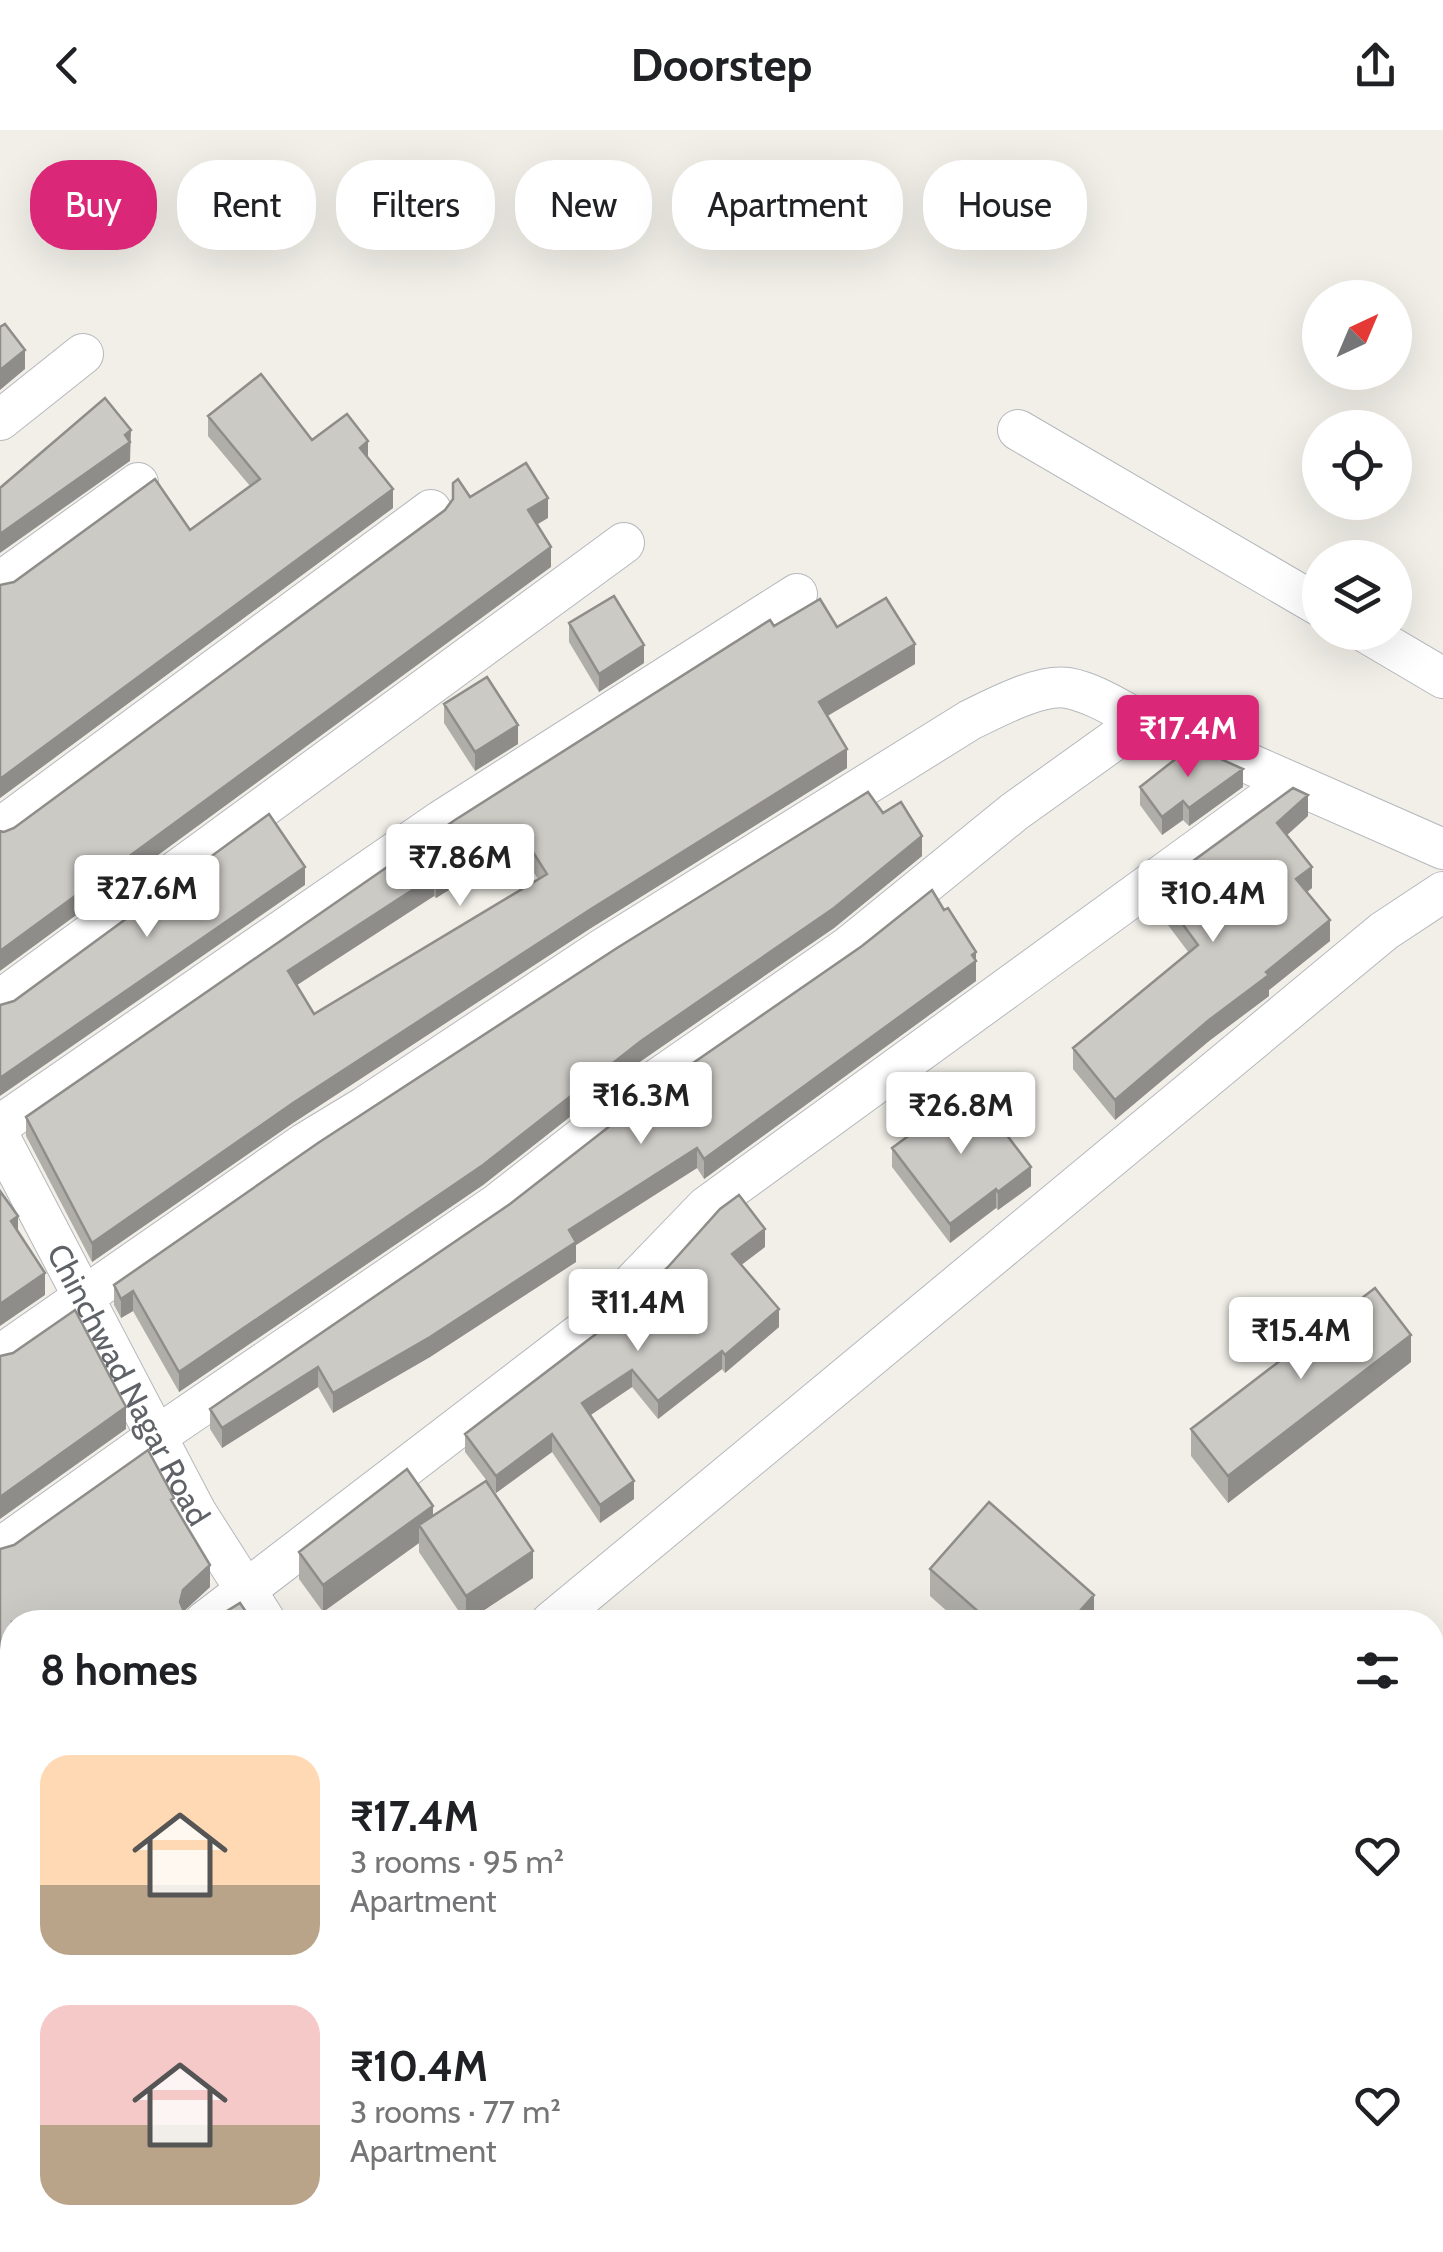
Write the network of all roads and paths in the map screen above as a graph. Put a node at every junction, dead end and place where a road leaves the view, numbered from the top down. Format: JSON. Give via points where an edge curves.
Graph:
{"nodes":[{"id":1,"x":83,"y":354,"type":"dead end"},
{"id":2,"x":0,"y":420,"type":"edge"},
{"id":3,"x":1018,"y":430,"type":"dead end"},
{"id":4,"x":138,"y":483,"type":"dead end"},
{"id":5,"x":430,"y":510,"type":"dead end"},
{"id":6,"x":624,"y":543,"type":"dead end"},
{"id":7,"x":0,"y":582,"type":"edge"},
{"id":8,"x":797,"y":594,"type":"dead end"},
{"id":9,"x":1302,"y":596,"type":"edge"},
{"id":10,"x":1396,"y":650,"type":"edge"},
{"id":11,"x":1443,"y":678,"type":"edge"},
{"id":12,"x":1141,"y":721,"type":"junction"},
{"id":13,"x":1290,"y":782,"type":"junction"},
{"id":14,"x":0,"y":828,"type":"edge"},
{"id":15,"x":1443,"y":849,"type":"edge"},
{"id":16,"x":1443,"y":892,"type":"edge"},
{"id":17,"x":0,"y":1000,"type":"edge"},
{"id":18,"x":0,"y":1126,"type":"edge"},
{"id":19,"x":0,"y":1138,"type":"edge"},
{"id":20,"x":9,"y":1180,"type":"edge"},
{"id":21,"x":83,"y":1297,"type":"junction"},
{"id":22,"x":0,"y":1356,"type":"edge"},
{"id":23,"x":157,"y":1436,"type":"junction"},
{"id":24,"x":0,"y":1548,"type":"edge"},
{"id":25,"x":256,"y":1607,"type":"edge"},
{"id":26,"x":565,"y":1610,"type":"edge"}],
"edges":[{"from":1,"to":2,"type":"street"},
{"from":3,"to":9,"type":"street"},
{"from":4,"to":7,"type":"street"},
{"from":5,"to":14,"type":"street"},
{"from":6,"to":17,"type":"street"},
{"from":8,"to":18,"type":"street","via":[[442,820]]},
{"from":10,"to":11,"type":"street"},
{"from":12,"to":13,"type":"street"},
{"from":12,"to":21,"type":"street","via":[[1065,687],[970,720],[304,1142]]},
{"from":12,"to":23,"type":"street","via":[[1014,812],[848,948],[656,1080],[497,1204]]},
{"from":13,"to":15,"type":"street"},
{"from":13,"to":25,"type":"street","via":[[706,1207],[594,1323]]},
{"from":16,"to":26,"type":"street","via":[[1384,931]]},
{"from":19,"to":20,"type":"street","name":"Chinchwad Nagar Road"},
{"from":20,"to":21,"type":"street","name":"Chinchwad Nagar Road"},
{"from":21,"to":22,"type":"street"},
{"from":21,"to":23,"type":"street","name":"Chinchwad Nagar Road"},
{"from":23,"to":24,"type":"street"},
{"from":23,"to":25,"type":"street","name":"Chinchwad Nagar Road"}]}
